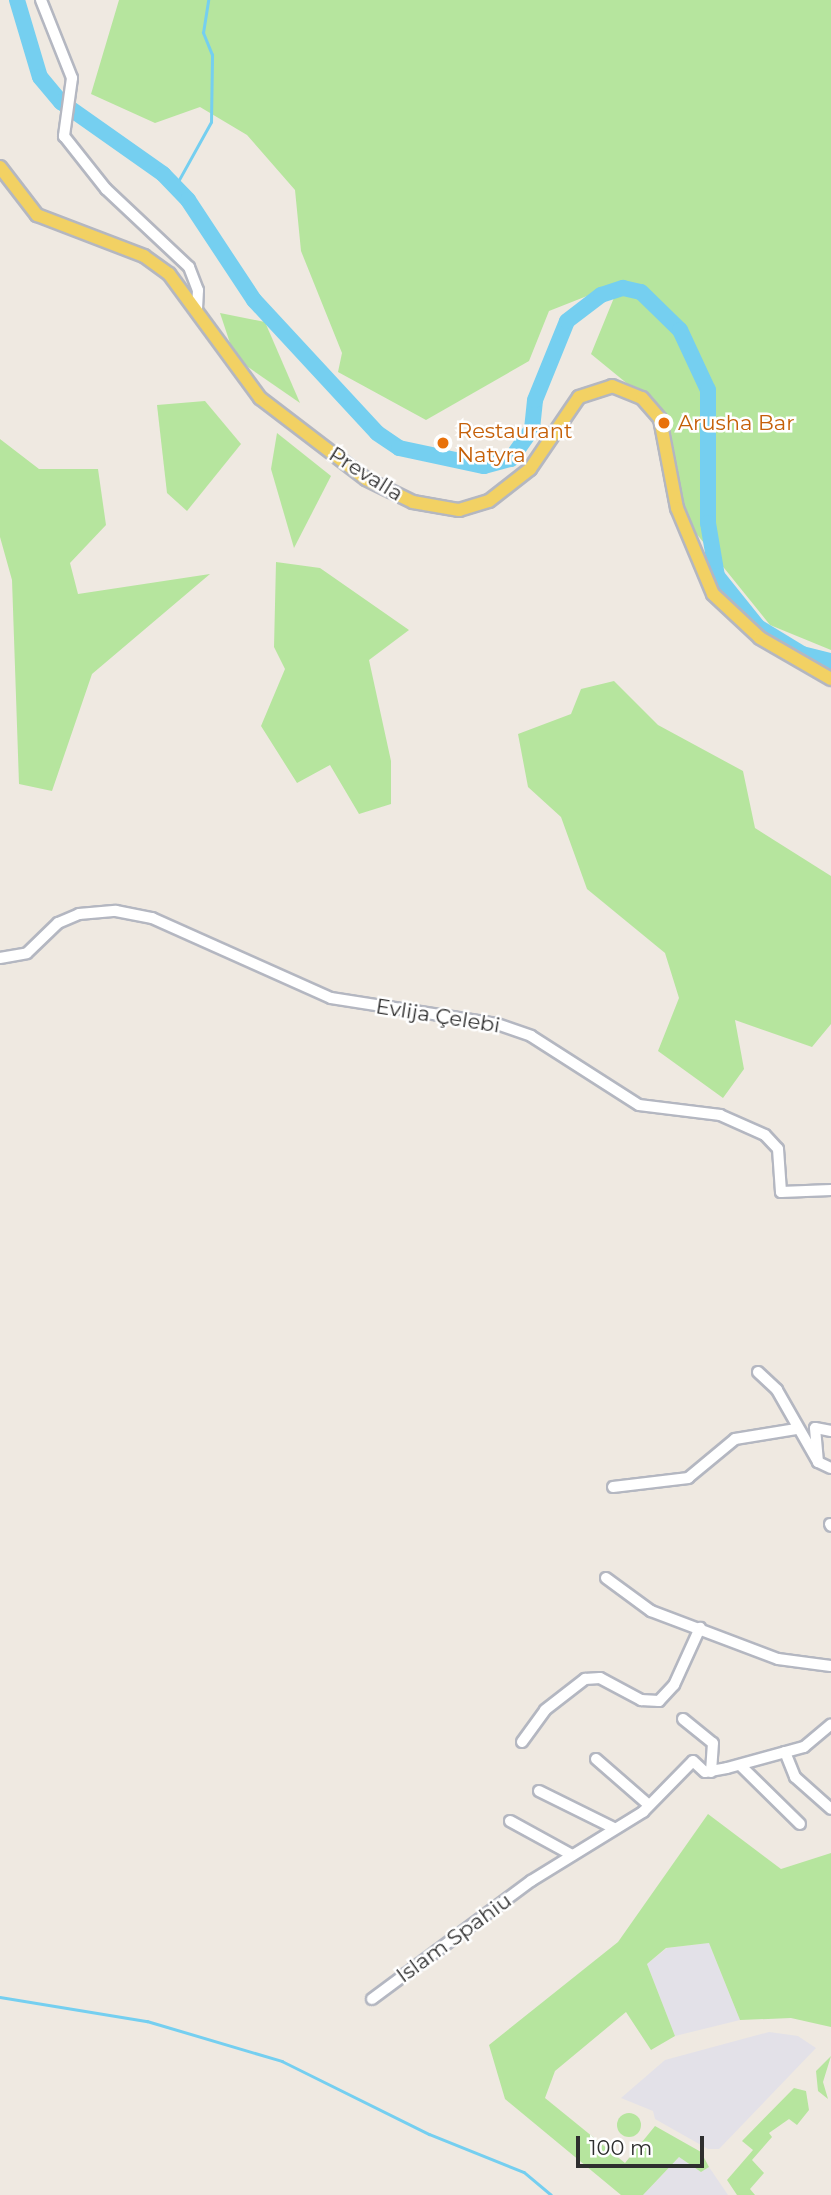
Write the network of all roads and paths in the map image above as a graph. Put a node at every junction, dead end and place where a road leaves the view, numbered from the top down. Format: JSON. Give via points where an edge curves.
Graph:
{"nodes":[{"id":1,"x":41,"y":0,"type":"edge"},
{"id":2,"x":0,"y":167,"type":"edge"},
{"id":3,"x":197,"y":312,"type":"junction"},
{"id":4,"x":831,"y":679,"type":"edge"},
{"id":5,"x":0,"y":958,"type":"edge"},
{"id":6,"x":831,"y":1190,"type":"edge"},
{"id":7,"x":758,"y":1373,"type":"dead end"},
{"id":8,"x":796,"y":1429,"type":"junction"},
{"id":9,"x":831,"y":1431,"type":"edge"},
{"id":10,"x":818,"y":1462,"type":"junction"},
{"id":11,"x":831,"y":1468,"type":"edge"},
{"id":12,"x":613,"y":1487,"type":"dead end"},
{"id":13,"x":606,"y":1578,"type":"dead end"},
{"id":14,"x":700,"y":1628,"type":"junction"},
{"id":15,"x":831,"y":1666,"type":"edge"},
{"id":16,"x":683,"y":1720,"type":"dead end"},
{"id":17,"x":831,"y":1724,"type":"edge"},
{"id":18,"x":522,"y":1742,"type":"dead end"},
{"id":19,"x":785,"y":1752,"type":"junction"},
{"id":20,"x":596,"y":1759,"type":"dead end"},
{"id":21,"x":740,"y":1765,"type":"junction"},
{"id":22,"x":711,"y":1772,"type":"junction"},
{"id":23,"x":539,"y":1791,"type":"dead end"},
{"id":24,"x":649,"y":1805,"type":"junction"},
{"id":25,"x":831,"y":1809,"type":"edge"},
{"id":26,"x":510,"y":1821,"type":"dead end"},
{"id":27,"x":800,"y":1824,"type":"dead end"},
{"id":28,"x":614,"y":1828,"type":"junction"},
{"id":29,"x":572,"y":1855,"type":"junction"},
{"id":30,"x":372,"y":1999,"type":"dead end"}],
"edges":[{"from":1,"to":3,"type":"street","via":[[72,78],[64,136],[106,188],[189,267],[198,290]]},
{"from":2,"to":3,"type":"main road","name":"Prevalla","via":[[37,215],[144,256],[169,274]]},
{"from":3,"to":4,"type":"main road","name":"Prevalla","via":[[230,366],[278,414],[385,491],[434,509],[459,510],[498,497],[530,469],[573,402],[603,386],[629,390],[660,419],[677,508],[701,577],[742,625]]},
{"from":5,"to":6,"type":"street","name":"Evlija Çelebi","via":[[27,953],[58,923],[79,914],[116,911],[152,918],[331,998],[497,1024],[531,1036],[639,1105],[720,1115],[765,1135],[778,1149],[781,1192]]},
{"from":7,"to":8,"type":"street","via":[[777,1390]]},
{"from":8,"to":10,"type":"street"},
{"from":8,"to":12,"type":"street","via":[[735,1439],[688,1479]]},
{"from":9,"to":10,"type":"street","via":[[815,1428]]},
{"from":10,"to":11,"type":"street"},
{"from":13,"to":14,"type":"street","via":[[646,1608]]},
{"from":14,"to":15,"type":"street","via":[[778,1659]]},
{"from":14,"to":18,"type":"street","via":[[674,1685],[659,1701],[641,1700],[600,1678],[585,1679],[545,1710]]},
{"from":16,"to":22,"type":"street","via":[[713,1743]]},
{"from":17,"to":19,"type":"street","name":"Islam Spahiu","via":[[817,1740]]},
{"from":19,"to":21,"type":"street","name":"Islam Spahiu"},
{"from":19,"to":25,"type":"street","via":[[795,1777]]},
{"from":20,"to":24,"type":"street"},
{"from":21,"to":22,"type":"street","name":"Islam Spahiu"},
{"from":21,"to":27,"type":"street"},
{"from":22,"to":24,"type":"street","name":"Islam Spahiu","via":[[693,1761]]},
{"from":23,"to":28,"type":"street"},
{"from":24,"to":28,"type":"street","name":"Islam Spahiu"},
{"from":26,"to":29,"type":"street"},
{"from":28,"to":29,"type":"street","name":"Islam Spahiu"},
{"from":29,"to":30,"type":"street","name":"Islam Spahiu"}]}
